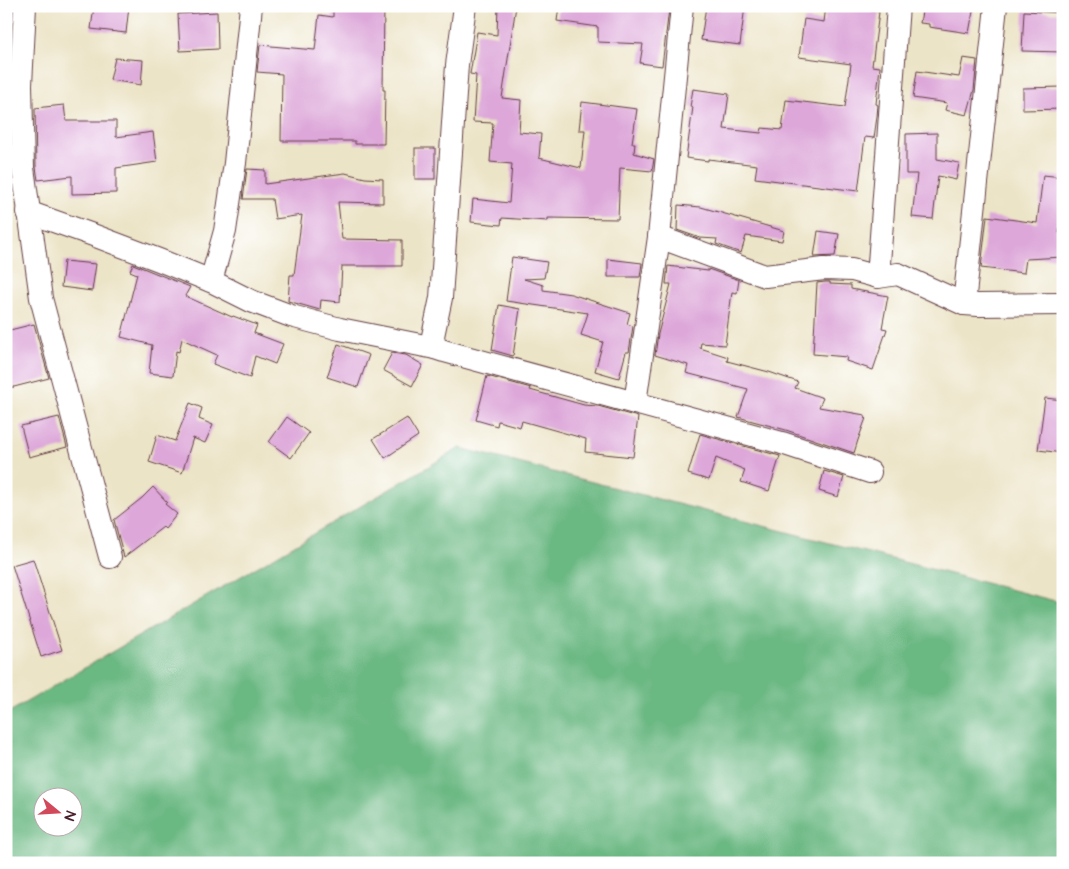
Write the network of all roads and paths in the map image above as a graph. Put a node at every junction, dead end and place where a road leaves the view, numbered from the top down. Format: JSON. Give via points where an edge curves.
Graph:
{"nodes":[{"id":1,"x":25,"y":6,"type":"edge"},
{"id":2,"x":251,"y":6,"type":"edge"},
{"id":3,"x":465,"y":6,"type":"edge"},
{"id":4,"x":682,"y":6,"type":"edge"},
{"id":5,"x":898,"y":6,"type":"edge"},
{"id":6,"x":996,"y":6,"type":"edge"},
{"id":7,"x":28,"y":212,"type":"junction"},
{"id":8,"x":659,"y":237,"type":"junction"},
{"id":9,"x":878,"y":277,"type":"junction"},
{"id":10,"x":212,"y":282,"type":"junction"},
{"id":11,"x":964,"y":304,"type":"junction"},
{"id":12,"x":1063,"y":304,"type":"edge"},
{"id":13,"x":435,"y":348,"type":"junction"},
{"id":14,"x":635,"y":402,"type":"junction"},
{"id":15,"x":870,"y":472,"type":"dead end"},
{"id":16,"x":110,"y":557,"type":"dead end"}],
"edges":[{"from":1,"to":7,"type":"street","via":[[21,85],[23,168]]},
{"from":2,"to":10,"type":"street","via":[[234,173],[225,231]]},
{"from":3,"to":13,"type":"street","via":[[441,298],[433,336]]},
{"from":4,"to":8,"type":"street"},
{"from":5,"to":9,"type":"street"},
{"from":6,"to":11,"type":"street"},
{"from":7,"to":10,"type":"street"},
{"from":7,"to":16,"type":"street","via":[[40,298]]},
{"from":8,"to":9,"type":"street","via":[[765,276],[824,269],[852,270]]},
{"from":8,"to":14,"type":"street"},
{"from":9,"to":11,"type":"street","via":[[898,274]]},
{"from":10,"to":13,"type":"street","via":[[291,316]]},
{"from":11,"to":12,"type":"street"},
{"from":13,"to":14,"type":"street"},
{"from":14,"to":15,"type":"street","via":[[782,443]]}]}
